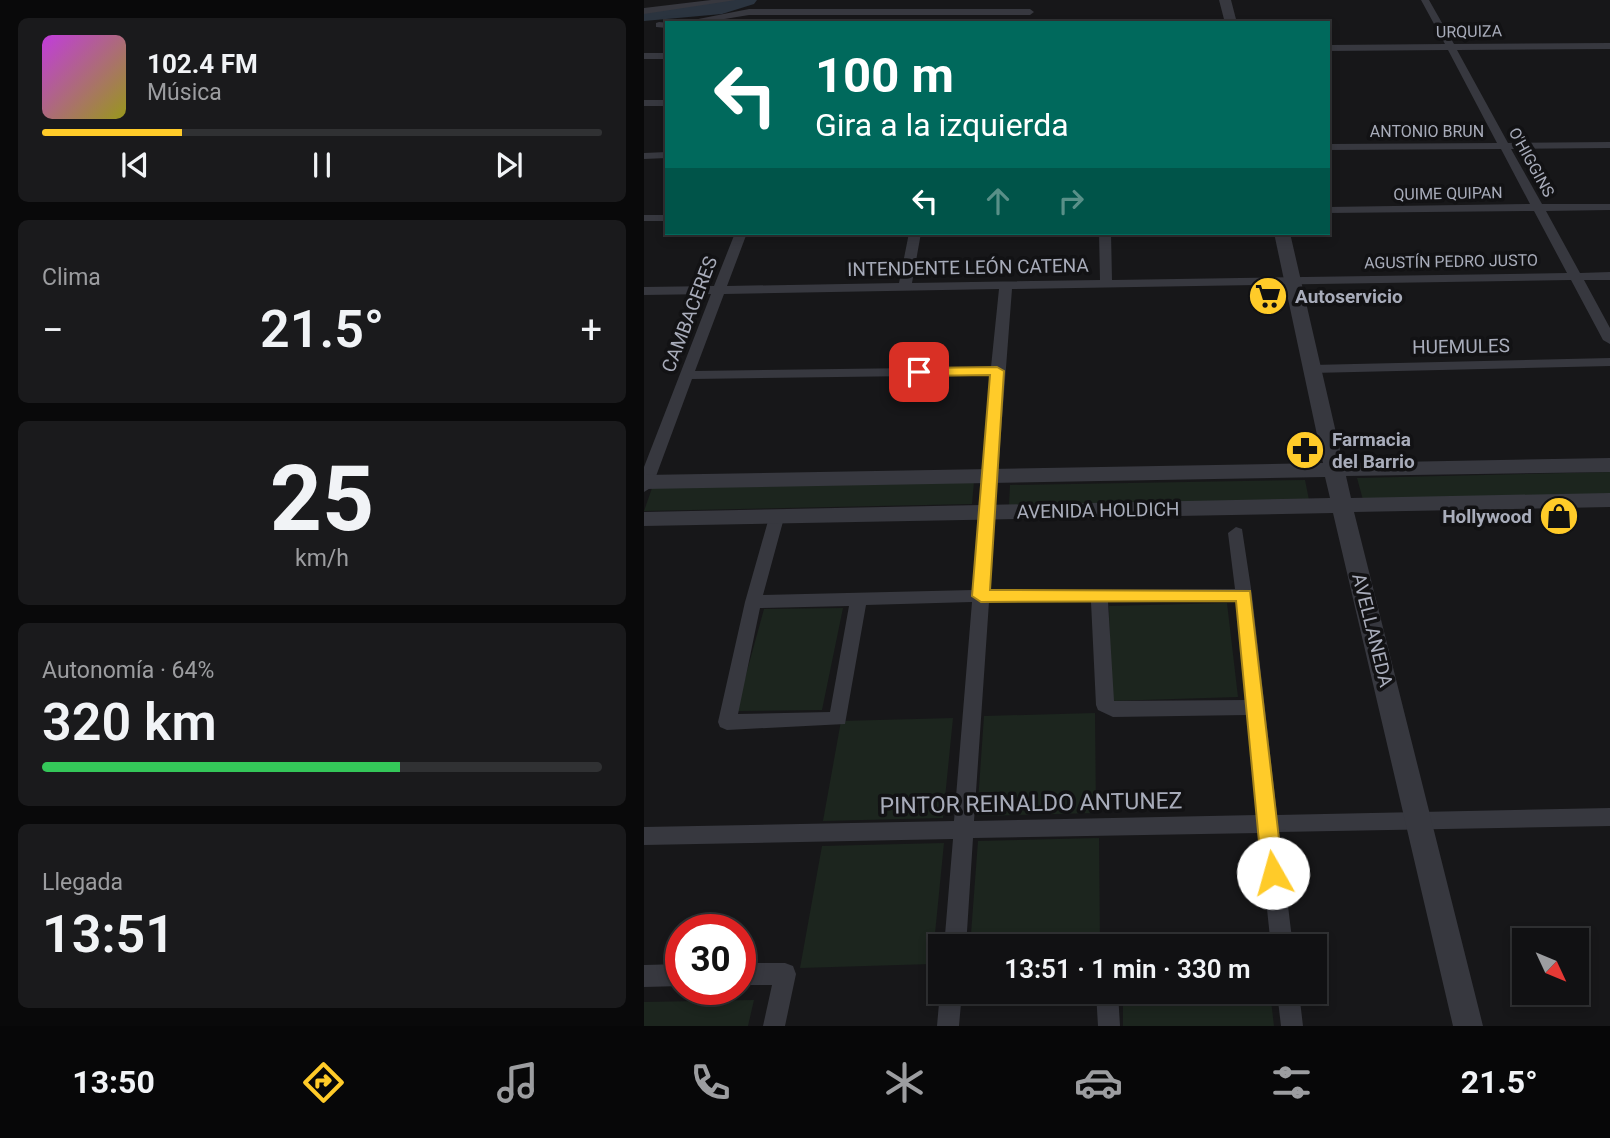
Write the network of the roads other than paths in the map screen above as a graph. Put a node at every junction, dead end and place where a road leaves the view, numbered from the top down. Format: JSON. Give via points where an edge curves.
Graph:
{"nodes":[{"id":1,"x":732,"y":0,"type":"edge"},
{"id":2,"x":835,"y":0,"type":"edge"},
{"id":3,"x":1031,"y":0,"type":"edge"},
{"id":4,"x":1225,"y":0,"type":"edge"},
{"id":5,"x":1425,"y":0,"type":"edge"},
{"id":6,"x":644,"y":11,"type":"edge"},
{"id":7,"x":1030,"y":12,"type":"junction"},
{"id":8,"x":827,"y":18,"type":"edge"},
{"id":9,"x":694,"y":21,"type":"edge"},
{"id":10,"x":1029,"y":21,"type":"edge"},
{"id":11,"x":1230,"y":21,"type":"edge"},
{"id":12,"x":1610,"y":46,"type":"edge"},
{"id":13,"x":1451,"y":47,"type":"junction"},
{"id":14,"x":1330,"y":48,"type":"edge"},
{"id":15,"x":644,"y":56,"type":"edge"},
{"id":16,"x":665,"y":56,"type":"edge"},
{"id":17,"x":644,"y":103,"type":"edge"},
{"id":18,"x":665,"y":103,"type":"edge"},
{"id":19,"x":1610,"y":145,"type":"edge"},
{"id":20,"x":1505,"y":146,"type":"junction"},
{"id":21,"x":1330,"y":147,"type":"edge"},
{"id":22,"x":665,"y":155,"type":"edge"},
{"id":23,"x":644,"y":156,"type":"edge"},
{"id":24,"x":1610,"y":207,"type":"edge"},
{"id":25,"x":1539,"y":208,"type":"junction"},
{"id":26,"x":1330,"y":210,"type":"edge"},
{"id":27,"x":644,"y":218,"type":"edge"},
{"id":28,"x":665,"y":218,"type":"edge"},
{"id":29,"x":740,"y":235,"type":"edge"},
{"id":30,"x":915,"y":235,"type":"edge"},
{"id":31,"x":1105,"y":235,"type":"edge"},
{"id":32,"x":1282,"y":235,"type":"edge"},
{"id":33,"x":1610,"y":275,"type":"edge"},
{"id":34,"x":1576,"y":276,"type":"junction"},
{"id":35,"x":1293,"y":281,"type":"junction"},
{"id":36,"x":1106,"y":284,"type":"junction"},
{"id":37,"x":1006,"y":286,"type":"junction"},
{"id":38,"x":905,"y":287,"type":"junction"},
{"id":39,"x":718,"y":290,"type":"junction"},
{"id":40,"x":644,"y":291,"type":"edge"},
{"id":41,"x":1610,"y":340,"type":"edge"},
{"id":42,"x":1610,"y":362,"type":"edge"},
{"id":43,"x":1312,"y":369,"type":"junction"},
{"id":44,"x":997,"y":371,"type":"junction"},
{"id":45,"x":686,"y":375,"type":"junction"},
{"id":46,"x":1610,"y":465,"type":"edge"},
{"id":47,"x":1334,"y":469,"type":"junction"},
{"id":48,"x":989,"y":476,"type":"junction"},
{"id":49,"x":645,"y":484,"type":"edge"},
{"id":50,"x":1610,"y":500,"type":"edge"},
{"id":51,"x":1342,"y":506,"type":"junction"},
{"id":52,"x":987,"y":512,"type":"junction"},
{"id":53,"x":776,"y":518,"type":"junction"},
{"id":54,"x":644,"y":519,"type":"edge"},
{"id":55,"x":1236,"y":533,"type":"dead end"},
{"id":56,"x":1244,"y":595,"type":"junction"},
{"id":57,"x":981,"y":596,"type":"junction"},
{"id":58,"x":1100,"y":596,"type":"junction"},
{"id":59,"x":858,"y":601,"type":"junction"},
{"id":60,"x":753,"y":602,"type":"junction"},
{"id":61,"x":1257,"y":707,"type":"junction"},
{"id":62,"x":1610,"y":817,"type":"edge"},
{"id":63,"x":1419,"y":820,"type":"junction"},
{"id":64,"x":1267,"y":823,"type":"junction"},
{"id":65,"x":965,"y":829,"type":"junction"},
{"id":66,"x":644,"y":835,"type":"edge"},
{"id":67,"x":956,"y":934,"type":"edge"},
{"id":68,"x":1280,"y":934,"type":"edge"},
{"id":69,"x":665,"y":975,"type":"edge"},
{"id":70,"x":756,"y":975,"type":"edge"},
{"id":71,"x":644,"y":976,"type":"edge"},
{"id":72,"x":950,"y":1004,"type":"edge"},
{"id":73,"x":1108,"y":1004,"type":"edge"},
{"id":74,"x":1289,"y":1004,"type":"edge"},
{"id":75,"x":774,"y":1026,"type":"edge"},
{"id":76,"x":948,"y":1026,"type":"edge"},
{"id":77,"x":1109,"y":1026,"type":"edge"},
{"id":78,"x":1292,"y":1026,"type":"edge"},
{"id":79,"x":1468,"y":1026,"type":"edge"}],
"edges":[{"from":1,"to":6,"type":"street"},
{"from":2,"to":8,"type":"street"},
{"from":3,"to":7,"type":"street"},
{"from":4,"to":11,"type":"street"},
{"from":5,"to":13,"type":"street","name":"O'HIGGINS"},
{"from":7,"to":8,"type":"street"},
{"from":7,"to":10,"type":"street"},
{"from":8,"to":9,"type":"street","via":[[749,12]]},
{"from":12,"to":13,"type":"street","name":"URQUIZA"},
{"from":13,"to":14,"type":"street","name":"URQUIZA"},
{"from":13,"to":20,"type":"street","name":"O'HIGGINS"},
{"from":15,"to":16,"type":"street"},
{"from":17,"to":18,"type":"street"},
{"from":19,"to":20,"type":"street","name":"ANTONIO BRUN"},
{"from":20,"to":21,"type":"street","name":"ANTONIO BRUN"},
{"from":20,"to":25,"type":"street","name":"O'HIGGINS"},
{"from":22,"to":23,"type":"street"},
{"from":24,"to":25,"type":"street","name":"QUIME QUIPAN"},
{"from":25,"to":26,"type":"street","name":"QUIME QUIPAN"},
{"from":25,"to":34,"type":"street","name":"O'HIGGINS"},
{"from":27,"to":28,"type":"street"},
{"from":29,"to":39,"type":"street","name":"CAMBACERES"},
{"from":30,"to":38,"type":"street"},
{"from":31,"to":36,"type":"street"},
{"from":32,"to":35,"type":"street","name":"AVELLANEDA"},
{"from":33,"to":34,"type":"street","name":"AGUSTÍN PEDRO JUSTO"},
{"from":34,"to":35,"type":"street","name":"AGUSTÍN PEDRO JUSTO"},
{"from":34,"to":41,"type":"street","name":"O'HIGGINS"},
{"from":35,"to":36,"type":"street","name":"INTENDENTE LEÓN CATENA"},
{"from":35,"to":43,"type":"street","name":"AVELLANEDA"},
{"from":36,"to":37,"type":"street","name":"INTENDENTE LEÓN CATENA"},
{"from":37,"to":38,"type":"street","name":"INTENDENTE LEÓN CATENA"},
{"from":37,"to":44,"type":"street"},
{"from":38,"to":39,"type":"street","name":"INTENDENTE LEÓN CATENA"},
{"from":39,"to":40,"type":"street","name":"INTENDENTE LEÓN CATENA"},
{"from":39,"to":45,"type":"street","name":"CAMBACERES"},
{"from":42,"to":43,"type":"street","name":"HUEMULES"},
{"from":43,"to":47,"type":"street","name":"AVELLANEDA"},
{"from":44,"to":45,"type":"street"},
{"from":44,"to":48,"type":"street"},
{"from":45,"to":49,"type":"street","name":"CAMBACERES"},
{"from":46,"to":47,"type":"street","name":"AVENIDA HOLDICH"},
{"from":47,"to":48,"type":"street","name":"AVENIDA HOLDICH"},
{"from":47,"to":51,"type":"street","name":"AVELLANEDA"},
{"from":48,"to":49,"type":"street","name":"AVENIDA HOLDICH"},
{"from":48,"to":52,"type":"street"},
{"from":50,"to":51,"type":"street","name":"AVENIDA HOLDICH"},
{"from":51,"to":52,"type":"street","name":"AVENIDA HOLDICH"},
{"from":51,"to":63,"type":"street","name":"AVELLANEDA"},
{"from":52,"to":53,"type":"street","name":"AVENIDA HOLDICH"},
{"from":52,"to":57,"type":"street"},
{"from":53,"to":54,"type":"street","name":"AVENIDA HOLDICH"},
{"from":53,"to":60,"type":"street"},
{"from":55,"to":56,"type":"street"},
{"from":56,"to":58,"type":"street"},
{"from":56,"to":61,"type":"street"},
{"from":57,"to":58,"type":"street"},
{"from":57,"to":59,"type":"street"},
{"from":57,"to":65,"type":"street"},
{"from":58,"to":61,"type":"street","via":[[1105,705],[1113,710]]},
{"from":59,"to":60,"type":"street"},
{"from":59,"to":60,"type":"street","via":[[838,719],[727,722]]},
{"from":61,"to":64,"type":"street"},
{"from":62,"to":63,"type":"street","name":"PINTOR REINALDO ANTUNEZ"},
{"from":63,"to":64,"type":"street","name":"PINTOR REINALDO ANTUNEZ"},
{"from":63,"to":79,"type":"street","name":"AVELLANEDA"},
{"from":64,"to":65,"type":"street","name":"PINTOR REINALDO ANTUNEZ"},
{"from":64,"to":68,"type":"street"},
{"from":65,"to":66,"type":"street","name":"PINTOR REINALDO ANTUNEZ"},
{"from":65,"to":67,"type":"street"},
{"from":69,"to":71,"type":"street"},
{"from":70,"to":75,"type":"street","via":[[785,974]]},
{"from":72,"to":76,"type":"street"},
{"from":73,"to":77,"type":"street"},
{"from":74,"to":78,"type":"street"}]}
